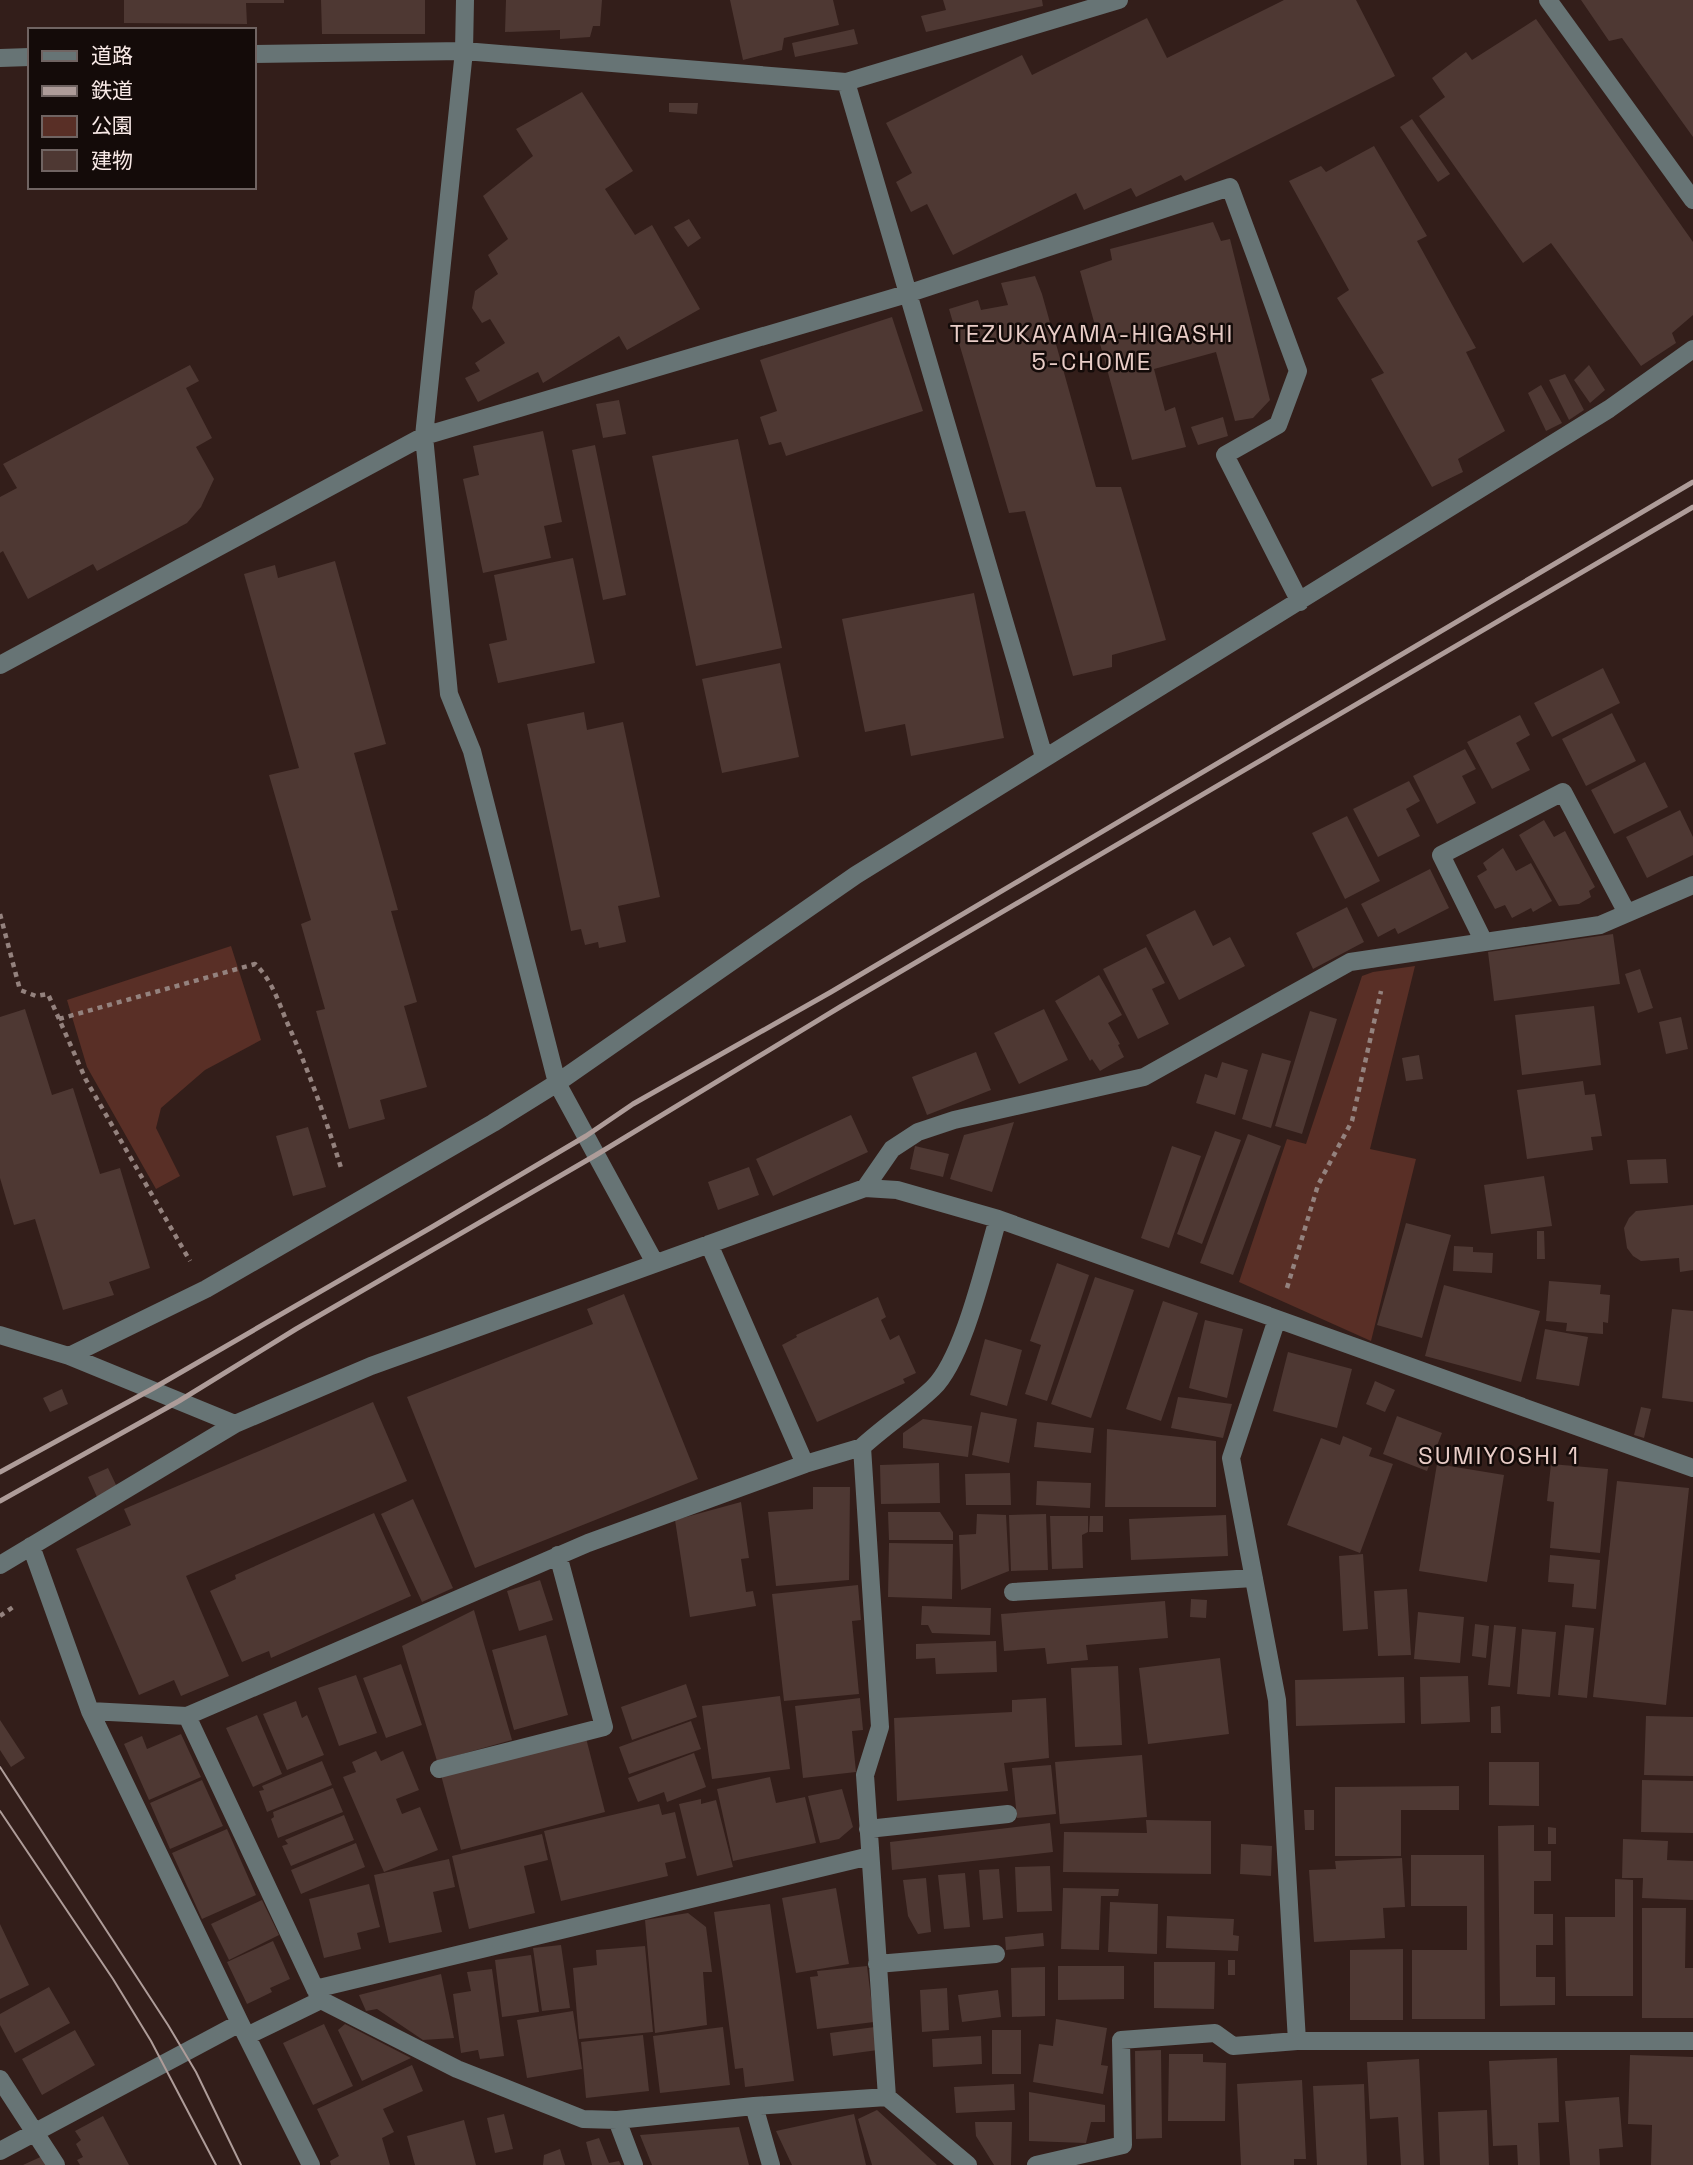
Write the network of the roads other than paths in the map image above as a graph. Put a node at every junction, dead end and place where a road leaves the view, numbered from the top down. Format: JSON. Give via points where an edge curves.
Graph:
{"nodes":[{"id":1,"x":465,"y":0,"type":"edge"},
{"id":2,"x":1119,"y":0,"type":"edge"},
{"id":3,"x":1548,"y":0,"type":"edge"},
{"id":4,"x":464,"y":51,"type":"junction"},
{"id":5,"x":256,"y":54,"type":"edge"},
{"id":6,"x":28,"y":57,"type":"edge"},
{"id":7,"x":0,"y":58,"type":"edge"},
{"id":8,"x":846,"y":82,"type":"junction"},
{"id":9,"x":1693,"y":200,"type":"edge"},
{"id":10,"x":909,"y":293,"type":"junction"},
{"id":11,"x":1693,"y":349,"type":"edge"},
{"id":12,"x":424,"y":436,"type":"junction"},
{"id":13,"x":1300,"y":602,"type":"junction"},
{"id":14,"x":1,"y":662,"type":"edge"},
{"id":15,"x":1044,"y":757,"type":"junction"},
{"id":16,"x":1693,"y":885,"type":"edge"},
{"id":17,"x":1627,"y":913,"type":"junction"},
{"id":18,"x":1484,"y":942,"type":"junction"},
{"id":19,"x":557,"y":1083,"type":"junction"},
{"id":20,"x":865,"y":1188,"type":"junction"},
{"id":21,"x":998,"y":1219,"type":"junction"},
{"id":22,"x":709,"y":1244,"type":"junction"},
{"id":23,"x":655,"y":1263,"type":"junction"},
{"id":24,"x":1277,"y":1319,"type":"junction"},
{"id":25,"x":0,"y":1335,"type":"edge"},
{"id":26,"x":69,"y":1356,"type":"junction"},
{"id":27,"x":235,"y":1424,"type":"junction"},
{"id":28,"x":862,"y":1447,"type":"junction"},
{"id":29,"x":805,"y":1464,"type":"junction"},
{"id":30,"x":1693,"y":1468,"type":"edge"},
{"id":31,"x":31,"y":1546,"type":"junction"},
{"id":32,"x":558,"y":1555,"type":"junction"},
{"id":33,"x":0,"y":1565,"type":"edge"},
{"id":34,"x":1254,"y":1578,"type":"junction"},
{"id":35,"x":1013,"y":1592,"type":"dead end"},
{"id":36,"x":90,"y":1711,"type":"junction"},
{"id":37,"x":187,"y":1716,"type":"junction"},
{"id":38,"x":439,"y":1769,"type":"dead end"},
{"id":39,"x":1008,"y":1814,"type":"dead end"},
{"id":40,"x":868,"y":1829,"type":"junction"},
{"id":41,"x":870,"y":1856,"type":"junction"},
{"id":42,"x":996,"y":1954,"type":"dead end"},
{"id":43,"x":877,"y":1964,"type":"junction"},
{"id":44,"x":318,"y":1994,"type":"junction"},
{"id":45,"x":243,"y":2030,"type":"junction"},
{"id":46,"x":1297,"y":2040,"type":"junction"},
{"id":47,"x":1693,"y":2041,"type":"edge"},
{"id":48,"x":0,"y":2079,"type":"edge"},
{"id":49,"x":887,"y":2097,"type":"junction"},
{"id":50,"x":754,"y":2106,"type":"junction"},
{"id":51,"x":617,"y":2120,"type":"junction"},
{"id":52,"x":36,"y":2133,"type":"junction"},
{"id":53,"x":0,"y":2151,"type":"edge"},
{"id":54,"x":56,"y":2165,"type":"edge"},
{"id":55,"x":311,"y":2165,"type":"edge"},
{"id":56,"x":634,"y":2165,"type":"edge"},
{"id":57,"x":771,"y":2165,"type":"edge"},
{"id":58,"x":968,"y":2165,"type":"edge"},
{"id":59,"x":1036,"y":2165,"type":"edge"}],
"edges":[{"from":1,"to":4,"type":"street"},
{"from":2,"to":8,"type":"street"},
{"from":3,"to":9,"type":"street"},
{"from":4,"to":5,"type":"street"},
{"from":4,"to":8,"type":"street"},
{"from":4,"to":12,"type":"street"},
{"from":6,"to":7,"type":"street"},
{"from":8,"to":10,"type":"street"},
{"from":10,"to":12,"type":"street"},
{"from":10,"to":13,"type":"street","via":[[1230,187],[1298,371],[1278,425],[1225,455]]},
{"from":10,"to":15,"type":"street"},
{"from":11,"to":13,"type":"street","via":[[1609,410]]},
{"from":12,"to":14,"type":"street"},
{"from":12,"to":19,"type":"street","via":[[449,694],[472,751]]},
{"from":13,"to":15,"type":"street"},
{"from":15,"to":19,"type":"street","via":[[856,875]]},
{"from":16,"to":17,"type":"street"},
{"from":17,"to":18,"type":"street","via":[[1600,925]]},
{"from":17,"to":18,"type":"street","via":[[1563,792],[1441,855]]},
{"from":18,"to":20,"type":"street","via":[[1350,962],[1144,1077],[918,1132],[892,1149]]},
{"from":19,"to":23,"type":"street"},
{"from":19,"to":26,"type":"street","via":[[206,1289]]},
{"from":20,"to":21,"type":"street","via":[[897,1190]]},
{"from":20,"to":22,"type":"street"},
{"from":21,"to":24,"type":"street"},
{"from":21,"to":28,"type":"street","via":[[949,1368],[934,1387]]},
{"from":22,"to":23,"type":"street"},
{"from":22,"to":29,"type":"street"},
{"from":23,"to":27,"type":"street","via":[[371,1366]]},
{"from":24,"to":30,"type":"street"},
{"from":24,"to":34,"type":"street","via":[[1231,1458]]},
{"from":25,"to":26,"type":"street"},
{"from":26,"to":27,"type":"street"},
{"from":27,"to":31,"type":"street"},
{"from":28,"to":29,"type":"street"},
{"from":28,"to":40,"type":"street","via":[[880,1727],[865,1774]]},
{"from":29,"to":32,"type":"street"},
{"from":31,"to":33,"type":"street"},
{"from":31,"to":36,"type":"street"},
{"from":32,"to":37,"type":"street"},
{"from":32,"to":38,"type":"street","via":[[604,1727]]},
{"from":34,"to":35,"type":"street"},
{"from":34,"to":46,"type":"street","via":[[1277,1700]]},
{"from":36,"to":37,"type":"street"},
{"from":36,"to":45,"type":"street"},
{"from":37,"to":44,"type":"street"},
{"from":39,"to":40,"type":"street"},
{"from":40,"to":41,"type":"street"},
{"from":41,"to":43,"type":"street"},
{"from":41,"to":44,"type":"street"},
{"from":42,"to":43,"type":"street"},
{"from":43,"to":49,"type":"street"},
{"from":44,"to":45,"type":"street"},
{"from":44,"to":51,"type":"street","via":[[457,2068],[583,2119]]},
{"from":45,"to":52,"type":"street"},
{"from":45,"to":55,"type":"street"},
{"from":46,"to":47,"type":"street"},
{"from":46,"to":59,"type":"street","via":[[1233,2046],[1215,2033],[1121,2040],[1123,2145]]},
{"from":48,"to":52,"type":"street"},
{"from":49,"to":50,"type":"street"},
{"from":49,"to":58,"type":"street"},
{"from":50,"to":51,"type":"street"},
{"from":50,"to":57,"type":"street"},
{"from":51,"to":56,"type":"street"},
{"from":52,"to":53,"type":"street"},
{"from":52,"to":54,"type":"street"}]}
